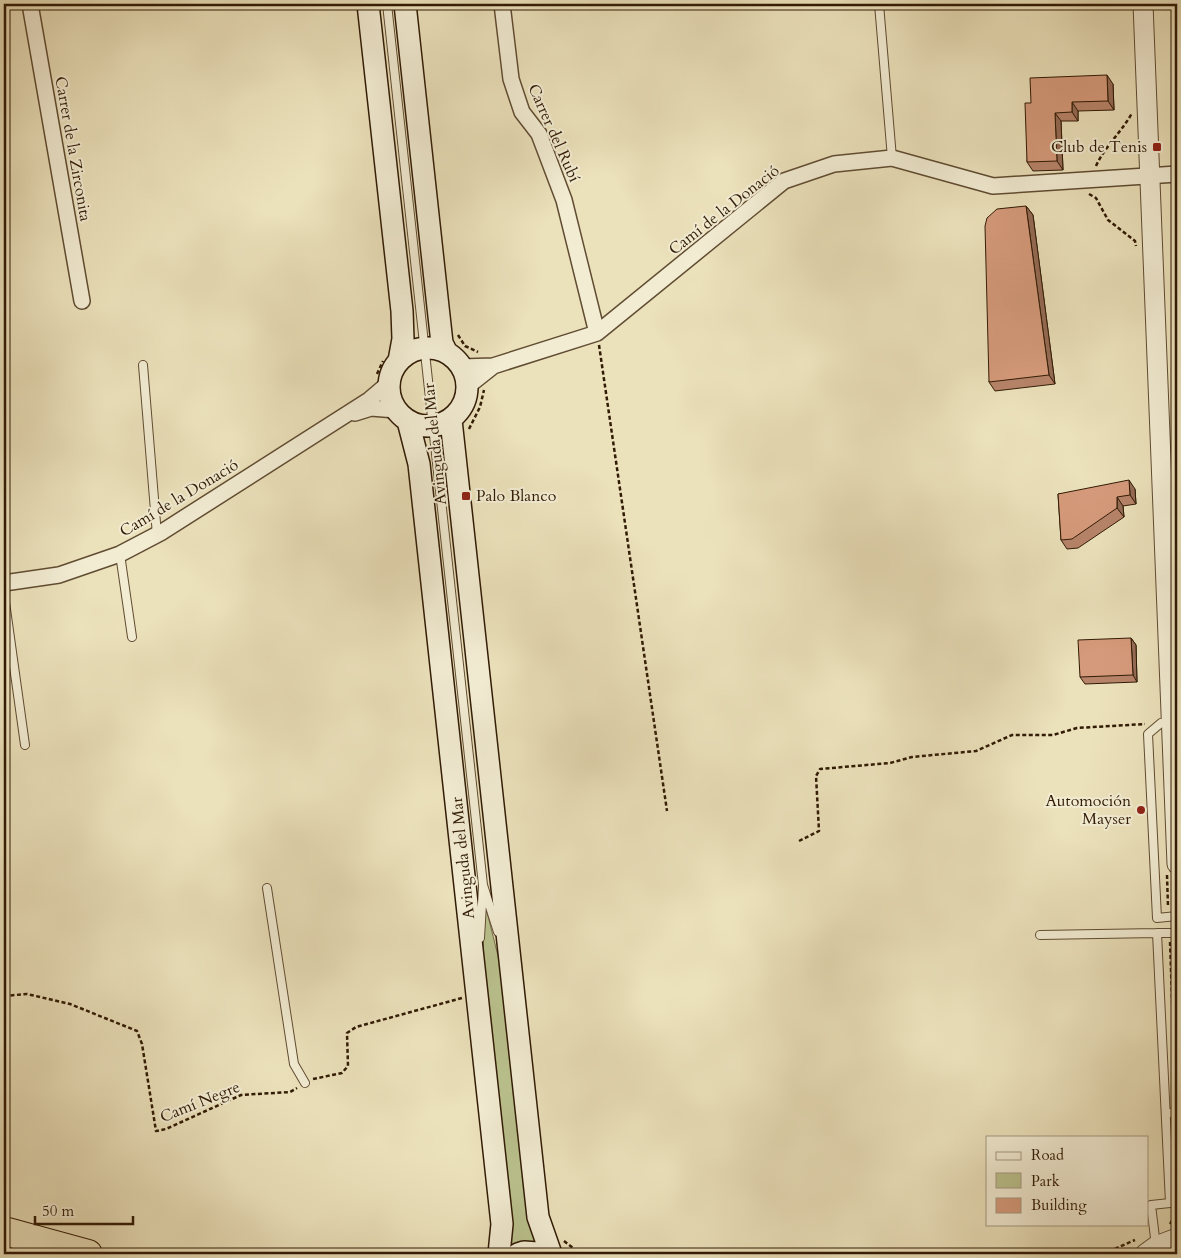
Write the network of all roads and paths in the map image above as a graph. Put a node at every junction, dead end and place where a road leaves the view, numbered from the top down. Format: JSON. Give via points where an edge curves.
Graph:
{"nodes":[{"id":1,"x":30,"y":4,"type":"edge"},
{"id":2,"x":368,"y":4,"type":"edge"},
{"id":3,"x":387,"y":4,"type":"edge"},
{"id":4,"x":405,"y":4,"type":"edge"},
{"id":5,"x":502,"y":4,"type":"edge"},
{"id":6,"x":879,"y":4,"type":"edge"},
{"id":7,"x":1143,"y":4,"type":"edge"},
{"id":8,"x":892,"y":158,"type":"junction"},
{"id":9,"x":1177,"y":174,"type":"edge"},
{"id":10,"x":1150,"y":178,"type":"junction"},
{"id":11,"x":82,"y":301,"type":"dead end"},
{"id":12,"x":597,"y":332,"type":"junction"},
{"id":13,"x":424,"y":348,"type":"junction"},
{"id":14,"x":399,"y":361,"type":"junction"},
{"id":15,"x":143,"y":365,"type":"dead end"},
{"id":16,"x":459,"y":369,"type":"junction"},
{"id":17,"x":389,"y":383,"type":"junction"},
{"id":18,"x":402,"y":416,"type":"junction"},
{"id":19,"x":333,"y":421,"type":"junction"},
{"id":20,"x":442,"y":423,"type":"junction"},
{"id":21,"x":157,"y":535,"type":"junction"},
{"id":22,"x":120,"y":554,"type":"junction"},
{"id":23,"x":4,"y":584,"type":"edge"},
{"id":24,"x":4,"y":595,"type":"edge"},
{"id":25,"x":132,"y":637,"type":"dead end"},
{"id":26,"x":1161,"y":723,"type":"joint"},
{"id":27,"x":25,"y":745,"type":"dead end"},
{"id":28,"x":667,"y":811,"type":"dead end"},
{"id":29,"x":799,"y":841,"type":"dead end"},
{"id":30,"x":1177,"y":864,"type":"edge"},
{"id":31,"x":484,"y":885,"type":"junction"},
{"id":32,"x":267,"y":888,"type":"dead end"},
{"id":33,"x":1177,"y":916,"type":"edge"},
{"id":34,"x":1158,"y":933,"type":"junction"},
{"id":35,"x":1177,"y":933,"type":"edge"},
{"id":36,"x":1040,"y":935,"type":"dead end"},
{"id":37,"x":510,"y":963,"type":"junction"},
{"id":38,"x":475,"y":967,"type":"junction"},
{"id":39,"x":478,"y":994,"type":"junction"},
{"id":40,"x":4,"y":996,"type":"edge"},
{"id":41,"x":305,"y":1083,"type":"junction"},
{"id":42,"x":1166,"y":1113,"type":"junction"},
{"id":43,"x":1177,"y":1113,"type":"edge"},
{"id":44,"x":4,"y":1231,"type":"edge"},
{"id":45,"x":1165,"y":1241,"type":"edge"},
{"id":46,"x":4,"y":1250,"type":"edge"},
{"id":47,"x":16,"y":1254,"type":"edge"},
{"id":48,"x":88,"y":1254,"type":"edge"},
{"id":49,"x":499,"y":1254,"type":"edge"},
{"id":50,"x":518,"y":1254,"type":"edge"},
{"id":51,"x":551,"y":1254,"type":"edge"}],
"edges":[{"from":1,"to":11,"type":"street","name":"Carrer de la Zirconita"},
{"from":2,"to":14,"type":"main road","via":[[402,310],[403,340]]},
{"from":3,"to":13,"type":"lane","name":"Avinguda del Mar"},
{"from":4,"to":16,"type":"main road","via":[[442,343]]},
{"from":5,"to":12,"type":"street","name":"Carrer del Rubí","via":[[511,79],[522,112],[539,134],[564,200]]},
{"from":6,"to":8,"type":"lane"},
{"from":7,"to":10,"type":"street"},
{"from":8,"to":10,"type":"street","name":"Camí de la Donació","via":[[993,186]]},
{"from":8,"to":12,"type":"street","name":"Camí de la Donació","via":[[834,164],[784,181]]},
{"from":9,"to":10,"type":"street","name":"Camí de la Donació"},
{"from":10,"to":30,"type":"street"},
{"from":12,"to":16,"type":"street","name":"Camí de la Donació","via":[[493,366]]},
{"from":12,"to":28,"type":"path"},
{"from":13,"to":14,"type":"main road"},
{"from":13,"to":16,"type":"main road"},
{"from":13,"to":20,"type":"lane","name":"Avinguda del Mar"},
{"from":14,"to":17,"type":"main road"},
{"from":15,"to":21,"type":"lane"},
{"from":16,"to":20,"type":"main road","via":[[464,405]]},
{"from":17,"to":18,"type":"main road","name":"Avinguda del Mar","via":[[390,397]]},
{"from":17,"to":19,"type":"street","name":"Camí de la Donació","via":[[369,400]]},
{"from":18,"to":19,"type":"street","name":"Camí de la Donació","via":[[371,408]]},
{"from":18,"to":20,"type":"main road"},
{"from":18,"to":38,"type":"main road","name":"Avinguda del Mar","via":[[419,464]]},
{"from":19,"to":21,"type":"street","name":"Camí de la Donació"},
{"from":20,"to":31,"type":"lane","name":"Avinguda del Mar"},
{"from":20,"to":37,"type":"main road","name":"Avinguda del Mar"},
{"from":21,"to":22,"type":"street","name":"Camí de la Donació"},
{"from":22,"to":23,"type":"street","name":"Camí de la Donació","via":[[59,575]]},
{"from":22,"to":25,"type":"lane"},
{"from":24,"to":27,"type":"lane"},
{"from":26,"to":29,"type":"path","via":[[1077,728],[1052,735],[1012,735],[976,751],[820,769],[816,776],[819,831]]},
{"from":26,"to":33,"type":"lane","via":[[1148,734],[1157,918]]},
{"from":31,"to":37,"type":"lane","name":"Avinguda del Mar"},
{"from":31,"to":38,"type":"lane","name":"Avinguda del Mar"},
{"from":32,"to":41,"type":"lane","via":[[294,1064]]},
{"from":34,"to":35,"type":"lane"},
{"from":34,"to":36,"type":"lane"},
{"from":34,"to":42,"type":"lane"},
{"from":37,"to":51,"type":"main road","name":"Avinguda del Mar","via":[[538,1217]]},
{"from":38,"to":39,"type":"main road","name":"Avinguda del Mar"},
{"from":39,"to":41,"type":"path","name":"Camí Negre","via":[[356,1027],[347,1033],[348,1066],[342,1073]]},
{"from":39,"to":49,"type":"main road","name":"Avinguda del Mar","via":[[502,1224]]},
{"from":40,"to":41,"type":"path","name":"Camí Negre","via":[[27,994],[70,1004],[137,1031],[142,1044],[156,1132],[241,1094],[290,1092]]},
{"from":42,"to":43,"type":"lane"},
{"from":42,"to":45,"type":"lane","via":[[1170,1203],[1151,1205]]},
{"from":44,"to":48,"type":"highway"},
{"from":46,"to":47,"type":"highway"},
{"from":50,"to":51,"type":"main road"}]}
